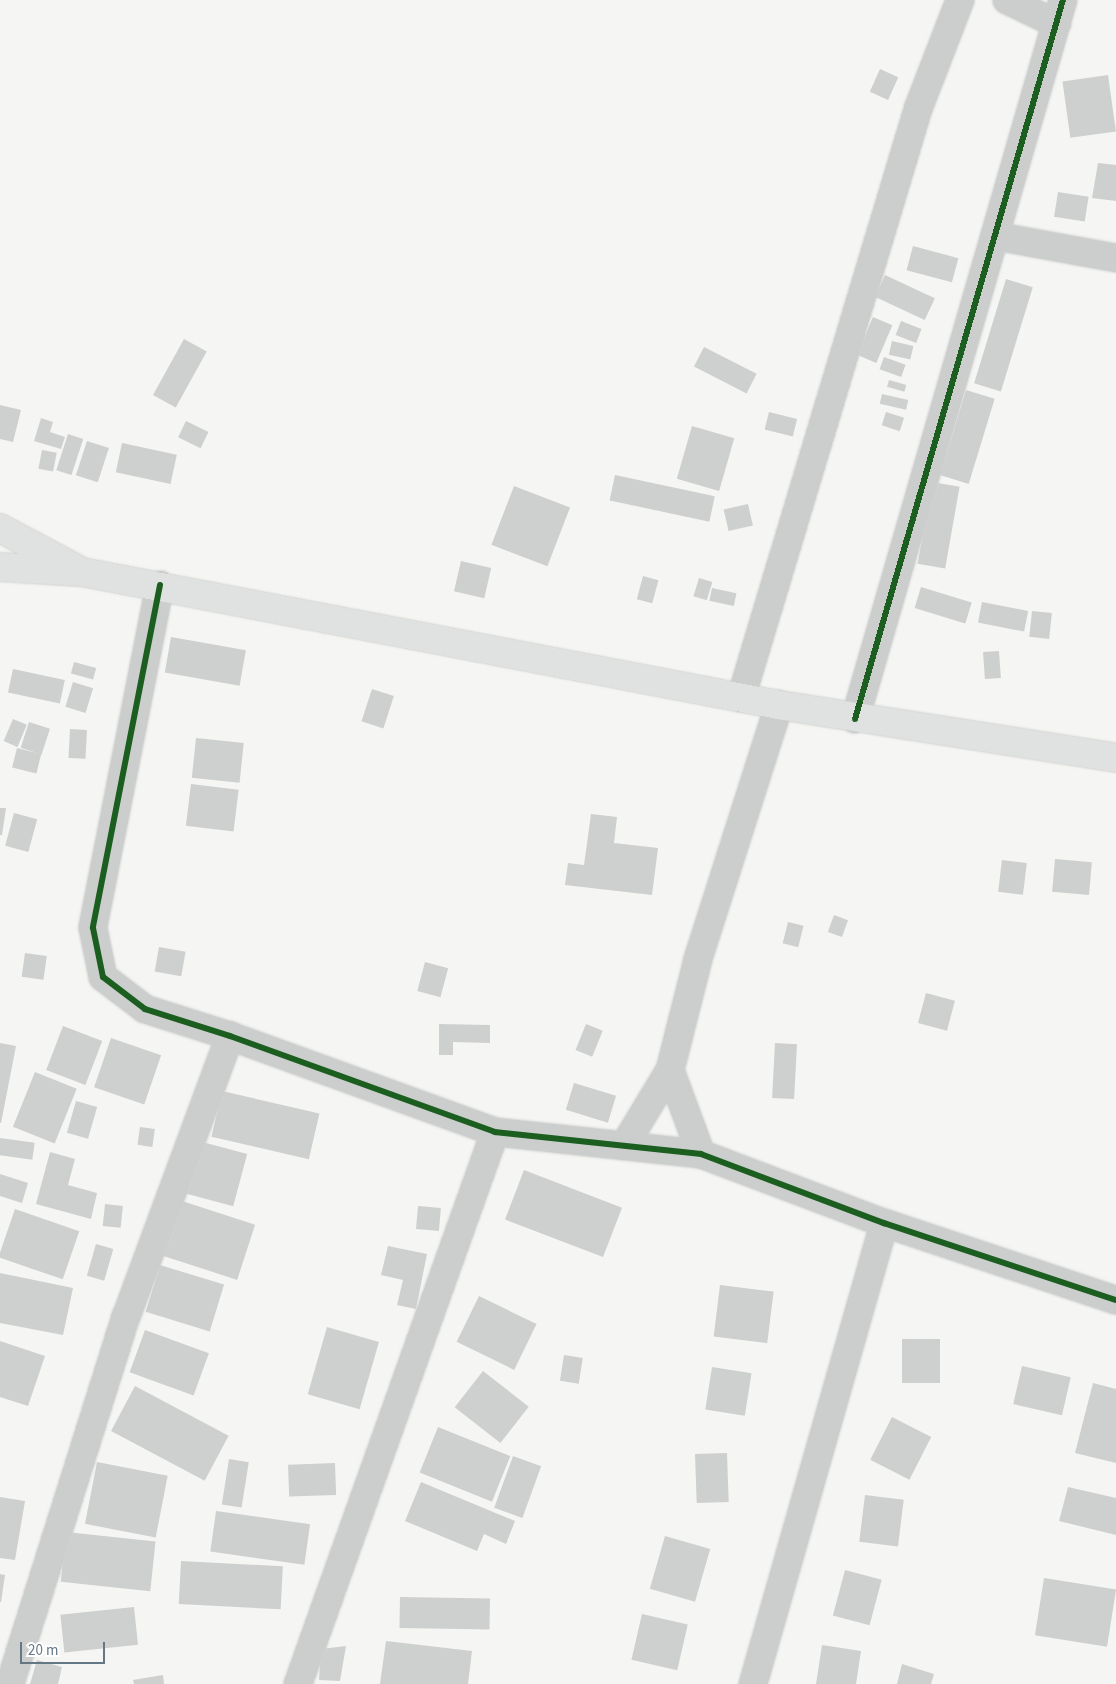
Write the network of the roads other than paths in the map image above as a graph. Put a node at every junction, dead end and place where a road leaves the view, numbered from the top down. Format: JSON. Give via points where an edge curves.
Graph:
{"nodes":[{"id":1,"x":960,"y":0,"type":"edge"},
{"id":2,"x":1006,"y":0,"type":"edge"},
{"id":3,"x":1060,"y":12,"type":"edge"},
{"id":4,"x":995,"y":236,"type":"junction"},
{"id":5,"x":1116,"y":258,"type":"edge"},
{"id":6,"x":0,"y":528,"type":"edge"},
{"id":7,"x":0,"y":567,"type":"edge"},
{"id":8,"x":82,"y":572,"type":"junction"},
{"id":9,"x":160,"y":586,"type":"junction"},
{"id":10,"x":741,"y":698,"type":"junction"},
{"id":11,"x":779,"y":705,"type":"junction"},
{"id":12,"x":856,"y":719,"type":"junction"},
{"id":13,"x":1116,"y":758,"type":"edge"},
{"id":14,"x":230,"y":1036,"type":"junction"},
{"id":15,"x":670,"y":1070,"type":"junction"},
{"id":16,"x":495,"y":1132,"type":"junction"},
{"id":17,"x":624,"y":1146,"type":"junction"},
{"id":18,"x":701,"y":1154,"type":"junction"},
{"id":19,"x":884,"y":1224,"type":"junction"},
{"id":20,"x":1116,"y":1300,"type":"edge"},
{"id":21,"x":8,"y":1672,"type":"edge"},
{"id":22,"x":298,"y":1684,"type":"edge"},
{"id":23,"x":753,"y":1684,"type":"edge"}],
"edges":[{"from":1,"to":10,"type":"street","via":[[918,109]]},
{"from":2,"to":3,"type":"street"},
{"from":3,"to":4,"type":"street"},
{"from":4,"to":5,"type":"street"},
{"from":4,"to":12,"type":"street"},
{"from":6,"to":8,"type":"main road"},
{"from":7,"to":8,"type":"main road"},
{"from":8,"to":9,"type":"main road"},
{"from":9,"to":10,"type":"main road"},
{"from":9,"to":14,"type":"street","via":[[93,928],[103,977],[145,1009]]},
{"from":10,"to":11,"type":"main road"},
{"from":11,"to":12,"type":"main road"},
{"from":11,"to":15,"type":"street","via":[[698,959]]},
{"from":12,"to":13,"type":"main road"},
{"from":14,"to":16,"type":"street"},
{"from":14,"to":21,"type":"street","via":[[126,1317]]},
{"from":15,"to":17,"type":"street"},
{"from":15,"to":18,"type":"street"},
{"from":16,"to":17,"type":"street"},
{"from":16,"to":22,"type":"street"},
{"from":17,"to":18,"type":"street"},
{"from":18,"to":19,"type":"street"},
{"from":19,"to":20,"type":"street"},
{"from":19,"to":23,"type":"street"}]}
